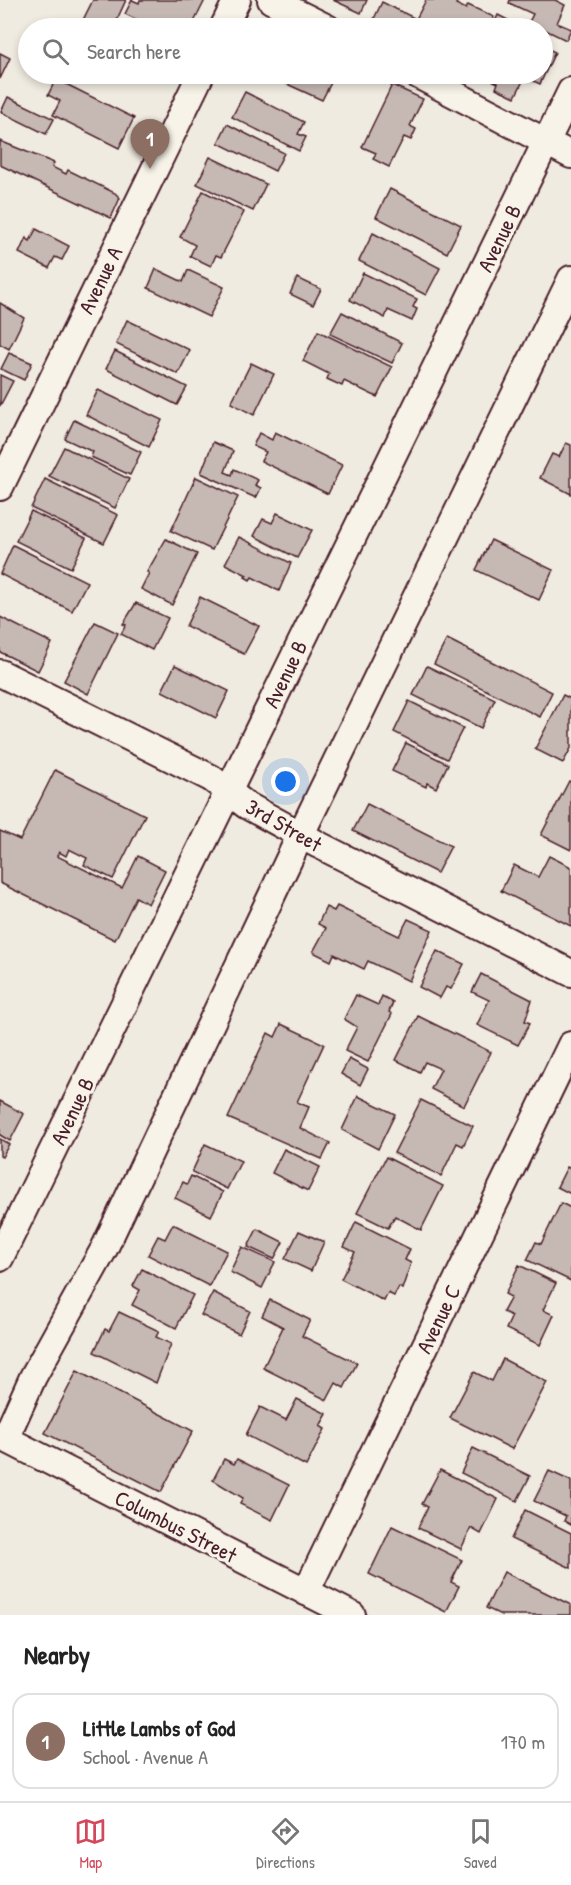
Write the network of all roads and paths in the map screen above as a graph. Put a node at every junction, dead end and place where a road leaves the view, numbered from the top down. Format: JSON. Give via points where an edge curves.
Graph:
{"nodes":[{"id":1,"x":237,"y":0,"type":"edge"},
{"id":2,"x":271,"y":0,"type":"edge"},
{"id":3,"x":228,"y":18,"type":"edge"},
{"id":4,"x":307,"y":18,"type":"edge"},
{"id":5,"x":196,"y":84,"type":"edge"},
{"id":6,"x":436,"y":84,"type":"edge"},
{"id":7,"x":571,"y":91,"type":"edge"},
{"id":8,"x":547,"y":140,"type":"junction"},
{"id":9,"x":571,"y":155,"type":"edge"},
{"id":10,"x":571,"y":279,"type":"edge"},
{"id":11,"x":0,"y":487,"type":"edge"},
{"id":12,"x":0,"y":674,"type":"edge"},
{"id":13,"x":228,"y":791,"type":"junction"},
{"id":14,"x":301,"y":834,"type":"junction"},
{"id":15,"x":571,"y":973,"type":"edge"},
{"id":16,"x":571,"y":1045,"type":"edge"},
{"id":17,"x":0,"y":1258,"type":"edge"},
{"id":18,"x":2,"y":1437,"type":"edge"},
{"id":19,"x":306,"y":1592,"type":"junction"},
{"id":20,"x":352,"y":1615,"type":"edge"}],
"edges":[{"from":1,"to":3,"type":"street"},
{"from":2,"to":4,"type":"street"},
{"from":5,"to":11,"type":"street","name":"Avenue A"},
{"from":6,"to":8,"type":"street"},
{"from":7,"to":8,"type":"street","name":"Avenue B"},
{"from":8,"to":9,"type":"street"},
{"from":8,"to":13,"type":"street","name":"Avenue B"},
{"from":10,"to":14,"type":"street"},
{"from":12,"to":13,"type":"street","name":"3rd Street","via":[[211,778]]},
{"from":13,"to":14,"type":"street","name":"3rd Street"},
{"from":13,"to":17,"type":"street","name":"Avenue B"},
{"from":14,"to":15,"type":"street","name":"3rd Street"},
{"from":14,"to":18,"type":"street","via":[[104,1249]]},
{"from":16,"to":19,"type":"street","name":"Avenue C"},
{"from":18,"to":19,"type":"street","name":"Columbus Street"},
{"from":19,"to":20,"type":"street","name":"Columbus Street"}]}
